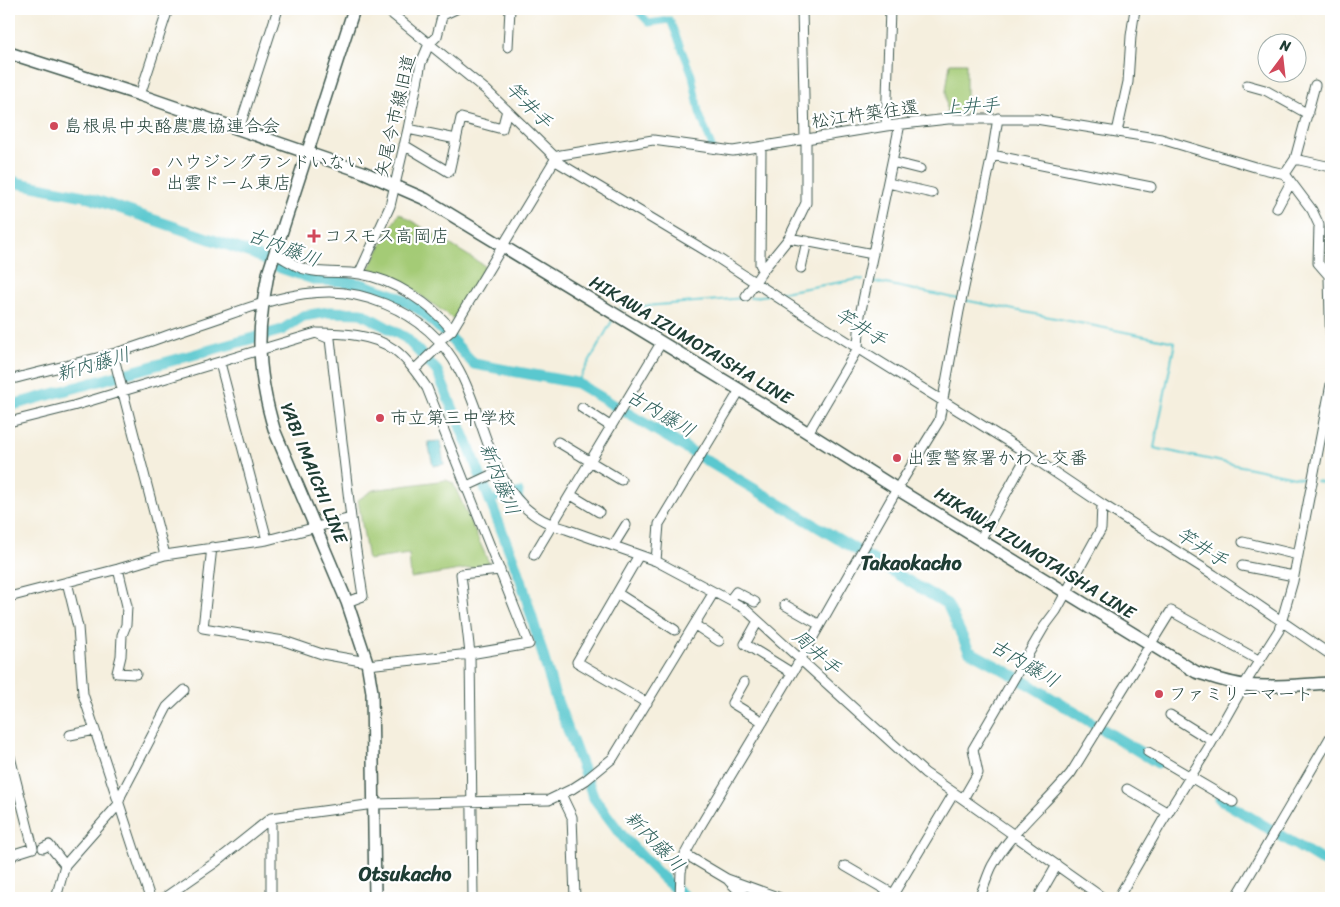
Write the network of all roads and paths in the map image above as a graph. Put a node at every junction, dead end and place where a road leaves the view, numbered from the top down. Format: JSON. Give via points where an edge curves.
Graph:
{"nodes":[{"id":1,"x":168,"y":9,"type":"edge"},
{"id":2,"x":278,"y":9,"type":"edge"},
{"id":3,"x":354,"y":9,"type":"edge"},
{"id":4,"x":386,"y":9,"type":"edge"},
{"id":5,"x":456,"y":9,"type":"edge"},
{"id":6,"x":510,"y":9,"type":"edge"},
{"id":7,"x":802,"y":9,"type":"edge"},
{"id":8,"x":890,"y":9,"type":"edge"},
{"id":9,"x":1135,"y":9,"type":"edge"},
{"id":10,"x":443,"y":12,"type":"edge"},
{"id":11,"x":429,"y":44,"type":"junction"},
{"id":12,"x":508,"y":47,"type":"dead end"},
{"id":13,"x":9,"y":53,"type":"edge"},
{"id":14,"x":1247,"y":85,"type":"dead end"},
{"id":15,"x":1316,"y":85,"type":"dead end"},
{"id":16,"x":140,"y":95,"type":"junction"},
{"id":17,"x":507,"y":110,"type":"junction"},
{"id":18,"x":1308,"y":114,"type":"junction"},
{"id":19,"x":998,"y":118,"type":"junction"},
{"id":20,"x":900,"y":124,"type":"junction"},
{"id":21,"x":886,"y":126,"type":"junction"},
{"id":22,"x":239,"y":129,"type":"junction"},
{"id":23,"x":408,"y":129,"type":"junction"},
{"id":24,"x":1117,"y":132,"type":"junction"},
{"id":25,"x":456,"y":139,"type":"junction"},
{"id":26,"x":805,"y":140,"type":"junction"},
{"id":27,"x":404,"y":145,"type":"junction"},
{"id":28,"x":761,"y":147,"type":"junction"},
{"id":29,"x":308,"y":152,"type":"junction"},
{"id":30,"x":992,"y":155,"type":"junction"},
{"id":31,"x":556,"y":158,"type":"junction"},
{"id":32,"x":1295,"y":159,"type":"junction"},
{"id":33,"x":892,"y":162,"type":"junction"},
{"id":34,"x":1331,"y":167,"type":"edge"},
{"id":35,"x":920,"y":169,"type":"dead end"},
{"id":36,"x":1288,"y":178,"type":"junction"},
{"id":37,"x":888,"y":183,"type":"junction"},
{"id":38,"x":396,"y":186,"type":"junction"},
{"id":39,"x":1152,"y":187,"type":"dead end"},
{"id":40,"x":932,"y":193,"type":"dead end"},
{"id":41,"x":1277,"y":208,"type":"dead end"},
{"id":42,"x":789,"y":238,"type":"junction"},
{"id":43,"x":807,"y":241,"type":"junction"},
{"id":44,"x":504,"y":246,"type":"junction"},
{"id":45,"x":275,"y":254,"type":"junction"},
{"id":46,"x":873,"y":254,"type":"junction"},
{"id":47,"x":801,"y":268,"type":"dead end"},
{"id":48,"x":762,"y":270,"type":"junction"},
{"id":49,"x":359,"y":274,"type":"junction"},
{"id":50,"x":1330,"y":278,"type":"edge"},
{"id":51,"x":756,"y":283,"type":"junction"},
{"id":52,"x":746,"y":296,"type":"dead end"},
{"id":53,"x":264,"y":302,"type":"junction"},
{"id":54,"x":452,"y":330,"type":"junction"},
{"id":55,"x":316,"y":333,"type":"junction"},
{"id":56,"x":440,"y":343,"type":"junction"},
{"id":57,"x":661,"y":343,"type":"junction"},
{"id":58,"x":858,"y":348,"type":"junction"},
{"id":59,"x":260,"y":351,"type":"junction"},
{"id":60,"x":113,"y":354,"type":"junction"},
{"id":61,"x":1331,"y":355,"type":"edge"},
{"id":62,"x":220,"y":363,"type":"junction"},
{"id":63,"x":414,"y":370,"type":"junction"},
{"id":64,"x":9,"y":380,"type":"edge"},
{"id":65,"x":1331,"y":384,"type":"edge"},
{"id":66,"x":740,"y":390,"type":"junction"},
{"id":67,"x":124,"y":391,"type":"junction"},
{"id":68,"x":943,"y":400,"type":"junction"},
{"id":69,"x":582,"y":408,"type":"dead end"},
{"id":70,"x":9,"y":422,"type":"edge"},
{"id":71,"x":610,"y":426,"type":"junction"},
{"id":72,"x":808,"y":433,"type":"junction"},
{"id":73,"x":558,"y":442,"type":"dead end"},
{"id":74,"x":1028,"y":454,"type":"junction"},
{"id":75,"x":590,"y":462,"type":"junction"},
{"id":76,"x":497,"y":473,"type":"junction"},
{"id":77,"x":621,"y":480,"type":"dead end"},
{"id":78,"x":466,"y":486,"type":"junction"},
{"id":79,"x":897,"y":489,"type":"junction"},
{"id":80,"x":570,"y":495,"type":"junction"},
{"id":81,"x":1102,"y":504,"type":"junction"},
{"id":82,"x":599,"y":512,"type":"dead end"},
{"id":83,"x":351,"y":518,"type":"junction"},
{"id":84,"x":626,"y":525,"type":"dead end"},
{"id":85,"x":552,"y":526,"type":"junction"},
{"id":86,"x":316,"y":527,"type":"junction"},
{"id":87,"x":266,"y":540,"type":"junction"},
{"id":88,"x":980,"y":540,"type":"junction"},
{"id":89,"x":1243,"y":542,"type":"dead end"},
{"id":90,"x":613,"y":546,"type":"junction"},
{"id":91,"x":212,"y":547,"type":"junction"},
{"id":92,"x":165,"y":555,"type":"junction"},
{"id":93,"x":534,"y":555,"type":"dead end"},
{"id":94,"x":639,"y":555,"type":"junction"},
{"id":95,"x":1298,"y":555,"type":"junction"},
{"id":96,"x":656,"y":561,"type":"junction"},
{"id":97,"x":1242,"y":566,"type":"dead end"},
{"id":98,"x":118,"y":569,"type":"junction"},
{"id":99,"x":500,"y":570,"type":"junction"},
{"id":100,"x":1294,"y":576,"type":"junction"},
{"id":101,"x":68,"y":582,"type":"junction"},
{"id":102,"x":714,"y":592,"type":"junction"},
{"id":103,"x":1066,"y":592,"type":"junction"},
{"id":104,"x":617,"y":594,"type":"junction"},
{"id":105,"x":9,"y":597,"type":"edge"},
{"id":106,"x":730,"y":600,"type":"junction"},
{"id":107,"x":347,"y":602,"type":"junction"},
{"id":108,"x":755,"y":602,"type":"dead end"},
{"id":109,"x":785,"y":605,"type":"dead end"},
{"id":110,"x":758,"y":621,"type":"junction"},
{"id":111,"x":1282,"y":622,"type":"junction"},
{"id":112,"x":695,"y":625,"type":"junction"},
{"id":113,"x":820,"y":625,"type":"junction"},
{"id":114,"x":676,"y":630,"type":"dead end"},
{"id":115,"x":719,"y":641,"type":"dead end"},
{"id":116,"x":1150,"y":645,"type":"junction"},
{"id":117,"x":470,"y":654,"type":"junction"},
{"id":118,"x":1331,"y":655,"type":"edge"},
{"id":119,"x":800,"y":660,"type":"junction"},
{"id":120,"x":1260,"y":661,"type":"junction"},
{"id":121,"x":367,"y":664,"type":"junction"},
{"id":122,"x":792,"y":673,"type":"junction"},
{"id":123,"x":136,"y":674,"type":"dead end"},
{"id":124,"x":744,"y":682,"type":"dead end"},
{"id":125,"x":1331,"y":683,"type":"edge"},
{"id":126,"x":1244,"y":685,"type":"junction"},
{"id":127,"x":184,"y":690,"type":"dead end"},
{"id":128,"x":647,"y":703,"type":"junction"},
{"id":129,"x":1170,"y":715,"type":"dead end"},
{"id":130,"x":763,"y":722,"type":"junction"},
{"id":131,"x":95,"y":730,"type":"junction"},
{"id":132,"x":70,"y":735,"type":"dead end"},
{"id":133,"x":1331,"y":736,"type":"edge"},
{"id":134,"x":1212,"y":742,"type":"junction"},
{"id":135,"x":1148,"y":752,"type":"dead end"},
{"id":136,"x":9,"y":753,"type":"edge"},
{"id":137,"x":1190,"y":777,"type":"junction"},
{"id":138,"x":1127,"y":789,"type":"dead end"},
{"id":139,"x":954,"y":793,"type":"junction"},
{"id":140,"x":561,"y":794,"type":"junction"},
{"id":141,"x":963,"y":799,"type":"junction"},
{"id":142,"x":471,"y":801,"type":"junction"},
{"id":143,"x":1233,"y":802,"type":"dead end"},
{"id":144,"x":374,"y":804,"type":"junction"},
{"id":145,"x":118,"y":805,"type":"junction"},
{"id":146,"x":1168,"y":813,"type":"junction"},
{"id":147,"x":271,"y":818,"type":"junction"},
{"id":148,"x":1014,"y":835,"type":"junction"},
{"id":149,"x":43,"y":848,"type":"dead end"},
{"id":150,"x":685,"y":854,"type":"junction"},
{"id":151,"x":9,"y":861,"type":"edge"},
{"id":152,"x":64,"y":865,"type":"junction"},
{"id":153,"x":1057,"y":865,"type":"junction"},
{"id":154,"x":845,"y":866,"type":"dead end"},
{"id":155,"x":727,"y":880,"type":"junction"},
{"id":156,"x":892,"y":896,"type":"edge"},
{"id":157,"x":56,"y":898,"type":"edge"},
{"id":158,"x":150,"y":898,"type":"edge"},
{"id":159,"x":164,"y":898,"type":"edge"},
{"id":160,"x":271,"y":898,"type":"edge"},
{"id":161,"x":375,"y":898,"type":"edge"},
{"id":162,"x":473,"y":898,"type":"edge"},
{"id":163,"x":575,"y":898,"type":"edge"},
{"id":164,"x":680,"y":898,"type":"edge"},
{"id":165,"x":746,"y":898,"type":"edge"},
{"id":166,"x":780,"y":898,"type":"edge"},
{"id":167,"x":979,"y":898,"type":"edge"},
{"id":168,"x":1038,"y":898,"type":"edge"},
{"id":169,"x":1103,"y":898,"type":"edge"},
{"id":170,"x":1118,"y":898,"type":"edge"},
{"id":171,"x":1236,"y":898,"type":"edge"}],
"edges":[{"from":1,"to":16,"type":"street"},
{"from":2,"to":22,"type":"street"},
{"from":3,"to":29,"type":"main road","name":"YABI IMAICHI LINE"},
{"from":4,"to":11,"type":"street","name":"矢尾今市線旧道"},
{"from":5,"to":10,"type":"street"},
{"from":6,"to":12,"type":"street"},
{"from":7,"to":26,"type":"street"},
{"from":8,"to":21,"type":"street"},
{"from":9,"to":24,"type":"street","via":[[1128,82]]},
{"from":10,"to":11,"type":"street","via":[[437,36]]},
{"from":11,"to":17,"type":"street"},
{"from":11,"to":23,"type":"street","name":"矢尾今市線旧道","via":[[416,79]]},
{"from":13,"to":16,"type":"main road","name":"HIKAWA IZUMOTAISHA LINE"},
{"from":14,"to":18,"type":"street","via":[[1265,90]]},
{"from":15,"to":18,"type":"street"},
{"from":16,"to":22,"type":"main road","name":"HIKAWA IZUMOTAISHA LINE"},
{"from":17,"to":25,"type":"street","via":[[502,130],[461,118]]},
{"from":17,"to":31,"type":"street"},
{"from":18,"to":32,"type":"street"},
{"from":19,"to":20,"type":"street","name":"松江杵築往還"},
{"from":19,"to":24,"type":"street","name":"松江杵築往還","via":[[1036,119]]},
{"from":19,"to":30,"type":"street"},
{"from":20,"to":21,"type":"street","name":"松江杵築往還"},
{"from":20,"to":33,"type":"street"},
{"from":21,"to":26,"type":"street","name":"松江杵築往還"},
{"from":22,"to":29,"type":"main road","name":"HIKAWA IZUMOTAISHA LINE"},
{"from":23,"to":25,"type":"street"},
{"from":23,"to":27,"type":"street","name":"矢尾今市線旧道"},
{"from":24,"to":36,"type":"street","name":"松江杵築往還","via":[[1161,139]]},
{"from":25,"to":27,"type":"street","via":[[449,172]]},
{"from":26,"to":28,"type":"street","name":"松江杵築往還"},
{"from":26,"to":42,"type":"street","via":[[806,203]]},
{"from":27,"to":38,"type":"street","name":"矢尾今市線旧道"},
{"from":28,"to":31,"type":"street","name":"松江杵築往還","via":[[733,151],[653,140],[561,154]]},
{"from":28,"to":48,"type":"street"},
{"from":29,"to":38,"type":"main road","name":"HIKAWA IZUMOTAISHA LINE"},
{"from":29,"to":45,"type":"main road","name":"YABI IMAICHI LINE"},
{"from":30,"to":39,"type":"street"},
{"from":30,"to":68,"type":"street"},
{"from":31,"to":44,"type":"street"},
{"from":31,"to":51,"type":"street","via":[[559,163]]},
{"from":32,"to":34,"type":"street"},
{"from":32,"to":36,"type":"street"},
{"from":33,"to":35,"type":"street"},
{"from":33,"to":37,"type":"street"},
{"from":36,"to":41,"type":"street"},
{"from":36,"to":50,"type":"street","via":[[1319,225],[1318,263]]},
{"from":37,"to":40,"type":"street"},
{"from":37,"to":46,"type":"street"},
{"from":38,"to":44,"type":"main road","name":"HIKAWA IZUMOTAISHA LINE","via":[[425,199]]},
{"from":38,"to":49,"type":"street","name":"矢尾今市線旧道"},
{"from":42,"to":43,"type":"street"},
{"from":42,"to":48,"type":"street"},
{"from":43,"to":46,"type":"street"},
{"from":43,"to":47,"type":"street"},
{"from":44,"to":54,"type":"street"},
{"from":44,"to":57,"type":"main road","name":"HIKAWA IZUMOTAISHA LINE"},
{"from":45,"to":49,"type":"street","via":[[300,267]]},
{"from":45,"to":53,"type":"main road","name":"YABI IMAICHI LINE"},
{"from":46,"to":58,"type":"street","via":[[860,315]]},
{"from":48,"to":51,"type":"street"},
{"from":49,"to":54,"type":"street","via":[[396,286],[420,300]]},
{"from":50,"to":61,"type":"street"},
{"from":51,"to":52,"type":"street"},
{"from":51,"to":58,"type":"street"},
{"from":53,"to":56,"type":"street","via":[[299,294],[331,292],[368,298],[402,311],[432,332]]},
{"from":53,"to":59,"type":"main road","name":"YABI IMAICHI LINE"},
{"from":53,"to":60,"type":"street"},
{"from":54,"to":56,"type":"street"},
{"from":55,"to":59,"type":"street"},
{"from":55,"to":63,"type":"street","via":[[368,338],[394,350]]},
{"from":55,"to":83,"type":"street","via":[[330,340]]},
{"from":56,"to":63,"type":"street"},
{"from":56,"to":76,"type":"street","via":[[459,370]]},
{"from":57,"to":66,"type":"main road","name":"HIKAWA IZUMOTAISHA LINE"},
{"from":57,"to":71,"type":"street"},
{"from":58,"to":68,"type":"street"},
{"from":58,"to":72,"type":"street"},
{"from":59,"to":62,"type":"street"},
{"from":59,"to":86,"type":"main road","name":"YABI IMAICHI LINE","via":[[261,374],[275,432]]},
{"from":60,"to":64,"type":"street"},
{"from":60,"to":67,"type":"street"},
{"from":62,"to":67,"type":"street"},
{"from":62,"to":87,"type":"street"},
{"from":63,"to":78,"type":"street","via":[[427,388]]},
{"from":65,"to":95,"type":"street"},
{"from":66,"to":72,"type":"main road","name":"HIKAWA IZUMOTAISHA LINE"},
{"from":66,"to":96,"type":"street","via":[[659,524]]},
{"from":67,"to":70,"type":"street"},
{"from":67,"to":92,"type":"street"},
{"from":68,"to":74,"type":"street"},
{"from":68,"to":79,"type":"street","via":[[939,420]]},
{"from":69,"to":71,"type":"street"},
{"from":71,"to":75,"type":"street"},
{"from":72,"to":79,"type":"main road","name":"HIKAWA IZUMOTAISHA LINE"},
{"from":73,"to":75,"type":"street"},
{"from":74,"to":81,"type":"street"},
{"from":74,"to":88,"type":"street"},
{"from":75,"to":77,"type":"street"},
{"from":75,"to":80,"type":"street"},
{"from":76,"to":78,"type":"street"},
{"from":76,"to":85,"type":"street","via":[[516,500]]},
{"from":78,"to":99,"type":"street"},
{"from":79,"to":88,"type":"main road","name":"HIKAWA IZUMOTAISHA LINE"},
{"from":79,"to":113,"type":"street"},
{"from":80,"to":82,"type":"street"},
{"from":80,"to":85,"type":"street"},
{"from":81,"to":103,"type":"street","via":[[1101,529]]},
{"from":81,"to":111,"type":"street"},
{"from":83,"to":86,"type":"street"},
{"from":83,"to":107,"type":"street","via":[[363,596]]},
{"from":84,"to":90,"type":"street"},
{"from":85,"to":90,"type":"street"},
{"from":85,"to":93,"type":"street"},
{"from":86,"to":87,"type":"street"},
{"from":86,"to":107,"type":"main road","name":"YABI IMAICHI LINE"},
{"from":87,"to":91,"type":"street"},
{"from":88,"to":103,"type":"main road","name":"HIKAWA IZUMOTAISHA LINE"},
{"from":89,"to":95,"type":"street"},
{"from":90,"to":94,"type":"street"},
{"from":91,"to":92,"type":"street"},
{"from":91,"to":121,"type":"street","via":[[203,628],[284,641]]},
{"from":92,"to":98,"type":"street"},
{"from":94,"to":96,"type":"street"},
{"from":94,"to":104,"type":"street"},
{"from":95,"to":100,"type":"street"},
{"from":96,"to":102,"type":"street"},
{"from":97,"to":100,"type":"street"},
{"from":98,"to":101,"type":"street"},
{"from":98,"to":123,"type":"street","via":[[127,606],[117,674]]},
{"from":99,"to":117,"type":"street","via":[[461,574]]},
{"from":99,"to":117,"type":"street","via":[[529,644]]},
{"from":100,"to":111,"type":"street"},
{"from":101,"to":105,"type":"street"},
{"from":101,"to":131,"type":"street","via":[[78,627],[83,694]]},
{"from":102,"to":106,"type":"street"},
{"from":102,"to":112,"type":"street"},
{"from":103,"to":116,"type":"main road","name":"HIKAWA IZUMOTAISHA LINE"},
{"from":103,"to":141,"type":"street","via":[[973,749],[978,773]]},
{"from":104,"to":114,"type":"street"},
{"from":104,"to":128,"type":"street","via":[[577,662]]},
{"from":106,"to":108,"type":"street","via":[[736,592]]},
{"from":106,"to":110,"type":"street"},
{"from":107,"to":121,"type":"main road","name":"YABI IMAICHI LINE"},
{"from":109,"to":113,"type":"street"},
{"from":110,"to":119,"type":"street"},
{"from":110,"to":122,"type":"street","via":[[745,644]]},
{"from":111,"to":118,"type":"street"},
{"from":111,"to":120,"type":"street"},
{"from":112,"to":115,"type":"street"},
{"from":112,"to":128,"type":"street"},
{"from":113,"to":119,"type":"street"},
{"from":116,"to":120,"type":"street","via":[[1171,611]]},
{"from":116,"to":126,"type":"main road","name":"HIKAWA IZUMOTAISHA LINE","via":[[1196,672]]},
{"from":116,"to":148,"type":"street","via":[[1071,774]]},
{"from":117,"to":121,"type":"street"},
{"from":117,"to":142,"type":"street"},
{"from":119,"to":122,"type":"street"},
{"from":119,"to":139,"type":"street","via":[[925,774]]},
{"from":120,"to":126,"type":"street"},
{"from":121,"to":144,"type":"main road","name":"YABI IMAICHI LINE","via":[[372,692]]},
{"from":122,"to":130,"type":"street"},
{"from":124,"to":130,"type":"street","via":[[732,703]]},
{"from":125,"to":126,"type":"main road","name":"HIKAWA IZUMOTAISHA LINE"},
{"from":126,"to":134,"type":"street"},
{"from":127,"to":145,"type":"street","via":[[167,707]]},
{"from":128,"to":140,"type":"street","via":[[613,758]]},
{"from":129,"to":134,"type":"street"},
{"from":130,"to":150,"type":"street"},
{"from":131,"to":132,"type":"street"},
{"from":131,"to":145,"type":"street"},
{"from":133,"to":171,"type":"street"},
{"from":134,"to":137,"type":"street"},
{"from":135,"to":137,"type":"street"},
{"from":136,"to":151,"type":"street","via":[[33,848],[14,854]]},
{"from":137,"to":143,"type":"street"},
{"from":137,"to":146,"type":"street"},
{"from":138,"to":146,"type":"street"},
{"from":139,"to":141,"type":"street"},
{"from":139,"to":156,"type":"street"},
{"from":140,"to":142,"type":"street","via":[[549,800]]},
{"from":140,"to":163,"type":"street","via":[[572,817]]},
{"from":141,"to":148,"type":"street"},
{"from":142,"to":144,"type":"street"},
{"from":142,"to":162,"type":"street"},
{"from":144,"to":147,"type":"street"},
{"from":144,"to":161,"type":"main road","name":"YABI IMAICHI LINE"},
{"from":145,"to":152,"type":"street"},
{"from":145,"to":158,"type":"street"},
{"from":146,"to":170,"type":"street"},
{"from":147,"to":159,"type":"street"},
{"from":147,"to":160,"type":"street"},
{"from":148,"to":153,"type":"street"},
{"from":148,"to":167,"type":"street","via":[[992,866]]},
{"from":149,"to":152,"type":"street","via":[[49,844]]},
{"from":150,"to":155,"type":"street"},
{"from":150,"to":164,"type":"street"},
{"from":152,"to":157,"type":"street"},
{"from":153,"to":168,"type":"street"},
{"from":153,"to":169,"type":"street"},
{"from":154,"to":156,"type":"street"},
{"from":155,"to":165,"type":"street"},
{"from":155,"to":166,"type":"street"}]}
